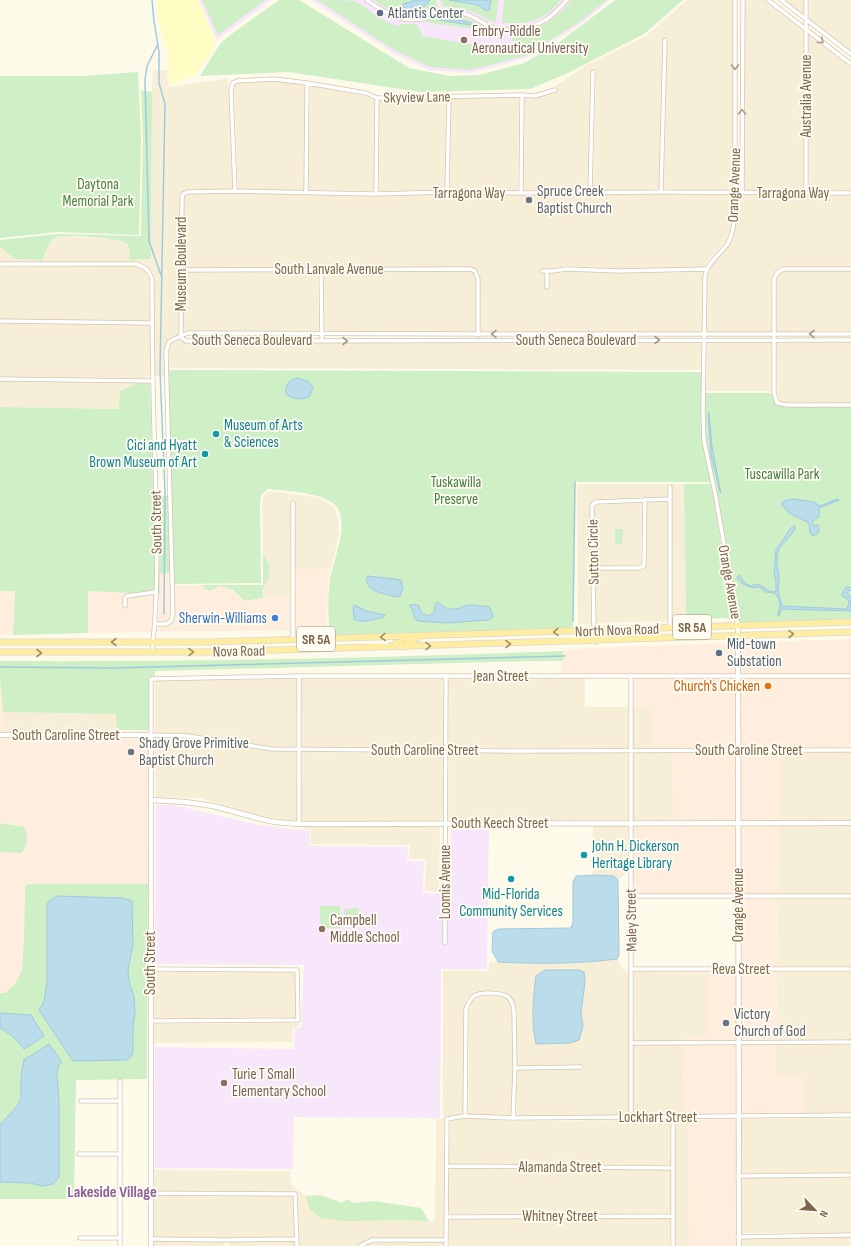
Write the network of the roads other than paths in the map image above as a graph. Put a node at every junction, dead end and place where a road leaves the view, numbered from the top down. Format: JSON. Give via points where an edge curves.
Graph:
{"nodes":[{"id":1,"x":367,"y":0,"type":"edge"},
{"id":2,"x":567,"y":0,"type":"edge"},
{"id":3,"x":735,"y":0,"type":"edge"},
{"id":4,"x":742,"y":0,"type":"edge"},
{"id":5,"x":768,"y":0,"type":"edge"},
{"id":6,"x":781,"y":0,"type":"edge"},
{"id":7,"x":806,"y":0,"type":"edge"},
{"id":8,"x":806,"y":20,"type":"junction"},
{"id":9,"x":806,"y":29,"type":"junction"},
{"id":10,"x":665,"y":40,"type":"dead end"},
{"id":11,"x":735,"y":46,"type":"junction"},
{"id":12,"x":742,"y":46,"type":"junction"},
{"id":13,"x":851,"y":54,"type":"edge"},
{"id":14,"x":851,"y":64,"type":"edge"},
{"id":15,"x":593,"y":72,"type":"dead end"},
{"id":16,"x":307,"y":82,"type":"junction"},
{"id":17,"x":555,"y":90,"type":"dead end"},
{"id":18,"x":742,"y":90,"type":"junction"},
{"id":19,"x":735,"y":91,"type":"junction"},
{"id":20,"x":522,"y":95,"type":"junction"},
{"id":21,"x":449,"y":96,"type":"junction"},
{"id":22,"x":377,"y":98,"type":"junction"},
{"id":23,"x":735,"y":137,"type":"junction"},
{"id":24,"x":742,"y":138,"type":"junction"},
{"id":25,"x":235,"y":191,"type":"junction"},
{"id":26,"x":306,"y":192,"type":"junction"},
{"id":27,"x":447,"y":192,"type":"junction"},
{"id":28,"x":590,"y":192,"type":"junction"},
{"id":29,"x":661,"y":192,"type":"junction"},
{"id":30,"x":806,"y":192,"type":"junction"},
{"id":31,"x":520,"y":193,"type":"junction"},
{"id":32,"x":735,"y":193,"type":"junction"},
{"id":33,"x":742,"y":193,"type":"junction"},
{"id":34,"x":851,"y":193,"type":"edge"},
{"id":35,"x":184,"y":194,"type":"joint"},
{"id":36,"x":376,"y":194,"type":"junction"},
{"id":37,"x":0,"y":264,"type":"edge"},
{"id":38,"x":321,"y":269,"type":"junction"},
{"id":39,"x":706,"y":269,"type":"junction"},
{"id":40,"x":851,"y":269,"type":"edge"},
{"id":41,"x":180,"y":270,"type":"junction"},
{"id":42,"x":542,"y":271,"type":"dead end"},
{"id":43,"x":547,"y":271,"type":"junction"},
{"id":44,"x":547,"y":287,"type":"dead end"},
{"id":45,"x":0,"y":321,"type":"edge"},
{"id":46,"x":152,"y":323,"type":"junction"},
{"id":47,"x":252,"y":334,"type":"junction"},
{"id":48,"x":322,"y":334,"type":"junction"},
{"id":49,"x":399,"y":334,"type":"junction"},
{"id":50,"x":478,"y":334,"type":"junction"},
{"id":51,"x":547,"y":334,"type":"junction"},
{"id":52,"x":627,"y":334,"type":"junction"},
{"id":53,"x":704,"y":334,"type":"junction"},
{"id":54,"x":773,"y":334,"type":"junction"},
{"id":55,"x":851,"y":334,"type":"edge"},
{"id":56,"x":181,"y":337,"type":"junction"},
{"id":57,"x":547,"y":340,"type":"junction"},
{"id":58,"x":628,"y":340,"type":"junction"},
{"id":59,"x":704,"y":340,"type":"junction"},
{"id":60,"x":773,"y":340,"type":"junction"},
{"id":61,"x":851,"y":340,"type":"edge"},
{"id":62,"x":252,"y":341,"type":"junction"},
{"id":63,"x":322,"y":341,"type":"junction"},
{"id":64,"x":399,"y":341,"type":"junction"},
{"id":65,"x":478,"y":341,"type":"junction"},
{"id":66,"x":0,"y":379,"type":"edge"},
{"id":67,"x":152,"y":381,"type":"junction"},
{"id":68,"x":851,"y":406,"type":"edge"},
{"id":69,"x":670,"y":487,"type":"dead end"},
{"id":70,"x":645,"y":499,"type":"junction"},
{"id":71,"x":670,"y":499,"type":"junction"},
{"id":72,"x":293,"y":503,"type":"dead end"},
{"id":73,"x":592,"y":568,"type":"junction"},
{"id":74,"x":156,"y":592,"type":"junction"},
{"id":75,"x":125,"y":606,"type":"dead end"},
{"id":76,"x":851,"y":622,"type":"edge"},
{"id":77,"x":155,"y":624,"type":"junction"},
{"id":78,"x":738,"y":626,"type":"junction"},
{"id":79,"x":670,"y":628,"type":"junction"},
{"id":80,"x":609,"y":630,"type":"junction"},
{"id":81,"x":594,"y":631,"type":"junction"},
{"id":82,"x":851,"y":632,"type":"edge"},
{"id":83,"x":478,"y":634,"type":"joint"},
{"id":84,"x":406,"y":636,"type":"junction"},
{"id":85,"x":422,"y":636,"type":"junction"},
{"id":86,"x":738,"y":636,"type":"junction"},
{"id":87,"x":292,"y":640,"type":"junction"},
{"id":88,"x":596,"y":641,"type":"junction"},
{"id":89,"x":0,"y":642,"type":"edge"},
{"id":90,"x":153,"y":642,"type":"junction"},
{"id":91,"x":580,"y":642,"type":"junction"},
{"id":92,"x":478,"y":644,"type":"joint"},
{"id":93,"x":389,"y":647,"type":"junction"},
{"id":94,"x":405,"y":647,"type":"junction"},
{"id":95,"x":279,"y":650,"type":"junction"},
{"id":96,"x":0,"y":652,"type":"edge"},
{"id":97,"x":152,"y":653,"type":"junction"},
{"id":98,"x":631,"y":675,"type":"junction"},
{"id":99,"x":299,"y":676,"type":"junction"},
{"id":100,"x":446,"y":676,"type":"junction"},
{"id":101,"x":738,"y":676,"type":"junction"},
{"id":102,"x":851,"y":676,"type":"edge"},
{"id":103,"x":151,"y":679,"type":"joint"},
{"id":104,"x":0,"y":735,"type":"edge"},
{"id":105,"x":151,"y":735,"type":"junction"},
{"id":106,"x":299,"y":750,"type":"junction"},
{"id":107,"x":446,"y":750,"type":"junction"},
{"id":108,"x":630,"y":750,"type":"junction"},
{"id":109,"x":738,"y":750,"type":"junction"},
{"id":110,"x":851,"y":750,"type":"edge"},
{"id":111,"x":151,"y":800,"type":"junction"},
{"id":112,"x":446,"y":823,"type":"junction"},
{"id":113,"x":630,"y":823,"type":"junction"},
{"id":114,"x":738,"y":823,"type":"junction"},
{"id":115,"x":851,"y":823,"type":"edge"},
{"id":116,"x":299,"y":824,"type":"junction"},
{"id":117,"x":630,"y":896,"type":"junction"},
{"id":118,"x":738,"y":896,"type":"junction"},
{"id":119,"x":851,"y":896,"type":"edge"},
{"id":120,"x":446,"y":943,"type":"dead end"},
{"id":121,"x":150,"y":969,"type":"junction"},
{"id":122,"x":631,"y":969,"type":"junction"},
{"id":123,"x":851,"y":969,"type":"edge"},
{"id":124,"x":738,"y":970,"type":"junction"},
{"id":125,"x":150,"y":1021,"type":"junction"},
{"id":126,"x":738,"y":1042,"type":"junction"},
{"id":127,"x":851,"y":1042,"type":"edge"},
{"id":128,"x":631,"y":1043,"type":"junction"},
{"id":129,"x":582,"y":1067,"type":"dead end"},
{"id":130,"x":515,"y":1068,"type":"junction"},
{"id":131,"x":120,"y":1081,"type":"dead end"},
{"id":132,"x":81,"y":1101,"type":"dead end"},
{"id":133,"x":120,"y":1102,"type":"junction"},
{"id":134,"x":466,"y":1116,"type":"junction"},
{"id":135,"x":738,"y":1116,"type":"junction"},
{"id":136,"x":851,"y":1116,"type":"edge"},
{"id":137,"x":631,"y":1117,"type":"junction"},
{"id":138,"x":513,"y":1118,"type":"junction"},
{"id":139,"x":673,"y":1118,"type":"junction"},
{"id":140,"x":79,"y":1154,"type":"dead end"},
{"id":141,"x":120,"y":1154,"type":"junction"},
{"id":142,"x":447,"y":1166,"type":"junction"},
{"id":143,"x":673,"y":1168,"type":"junction"},
{"id":144,"x":851,"y":1175,"type":"edge"},
{"id":145,"x":738,"y":1176,"type":"junction"},
{"id":146,"x":120,"y":1193,"type":"junction"},
{"id":147,"x":150,"y":1194,"type":"junction"},
{"id":148,"x":673,"y":1216,"type":"junction"},
{"id":149,"x":447,"y":1217,"type":"junction"},
{"id":150,"x":851,"y":1235,"type":"edge"},
{"id":151,"x":738,"y":1237,"type":"junction"},
{"id":152,"x":80,"y":1238,"type":"dead end"},
{"id":153,"x":120,"y":1238,"type":"junction"},
{"id":154,"x":151,"y":1239,"type":"junction"},
{"id":155,"x":297,"y":1239,"type":"junction"},
{"id":156,"x":226,"y":1240,"type":"junction"},
{"id":157,"x":446,"y":1240,"type":"junction"},
{"id":158,"x":120,"y":1246,"type":"edge"},
{"id":159,"x":151,"y":1246,"type":"edge"},
{"id":160,"x":226,"y":1246,"type":"edge"},
{"id":161,"x":297,"y":1246,"type":"edge"},
{"id":162,"x":360,"y":1246,"type":"edge"},
{"id":163,"x":446,"y":1246,"type":"edge"},
{"id":164,"x":673,"y":1246,"type":"edge"},
{"id":165,"x":738,"y":1246,"type":"edge"}],
"edges":[{"from":1,"to":2,"type":"street","via":[[399,19],[418,20],[455,12],[508,30],[531,26],[548,19]]},
{"from":3,"to":11,"type":"street","name":"Orange Avenue"},
{"from":4,"to":12,"type":"street","name":"Orange Avenue"},
{"from":5,"to":9,"type":"street"},
{"from":6,"to":8,"type":"street"},
{"from":7,"to":8,"type":"street","name":"Australia Avenue"},
{"from":8,"to":9,"type":"street","name":"Australia Avenue"},
{"from":8,"to":13,"type":"street"},
{"from":9,"to":14,"type":"street","one_way":true},
{"from":9,"to":30,"type":"street","name":"Australia Avenue"},
{"from":10,"to":29,"type":"street"},
{"from":11,"to":12,"type":"street"},
{"from":11,"to":19,"type":"street","name":"Orange Avenue","one_way":true},
{"from":12,"to":18,"type":"street","name":"Orange Avenue"},
{"from":15,"to":28,"type":"street"},
{"from":16,"to":22,"type":"street","name":"Skyview Lane","via":[[366,93]]},
{"from":16,"to":25,"type":"street","name":"Skyview Lane","via":[[274,79],[233,83],[231,89]]},
{"from":16,"to":26,"type":"street"},
{"from":17,"to":20,"type":"street","name":"Skyview Lane","via":[[534,96]]},
{"from":18,"to":19,"type":"street"},
{"from":24,"to":18,"type":"street","name":"Orange Avenue","one_way":true},
{"from":19,"to":23,"type":"street","name":"Orange Avenue"},
{"from":20,"to":21,"type":"street","name":"Skyview Lane"},
{"from":20,"to":31,"type":"street"},
{"from":21,"to":22,"type":"street","name":"Skyview Lane"},
{"from":21,"to":27,"type":"street"},
{"from":22,"to":36,"type":"street"},
{"from":23,"to":24,"type":"street"},
{"from":23,"to":32,"type":"street","name":"Orange Avenue"},
{"from":24,"to":33,"type":"street","name":"Orange Avenue"},
{"from":25,"to":26,"type":"street","name":"Tarragona Way"},
{"from":25,"to":35,"type":"street","name":"Tarragona Way"},
{"from":26,"to":36,"type":"street","name":"Tarragona Way"},
{"from":27,"to":31,"type":"street","name":"Tarragona Way"},
{"from":27,"to":36,"type":"street","name":"Tarragona Way"},
{"from":28,"to":29,"type":"street","name":"Tarragona Way"},
{"from":28,"to":31,"type":"street","name":"Tarragona Way"},
{"from":29,"to":32,"type":"street","name":"Tarragona Way"},
{"from":30,"to":33,"type":"street","name":"Tarragona Way"},
{"from":30,"to":34,"type":"street","name":"Tarragona Way"},
{"from":32,"to":33,"type":"street","name":"Tarragona Way"},
{"from":32,"to":39,"type":"street","name":"Orange Avenue","via":[[730,237]]},
{"from":35,"to":41,"type":"street","name":"Museum Boulevard"},
{"from":37,"to":46,"type":"street","name":"South Street","via":[[136,264],[144,267],[150,272],[152,279]]},
{"from":38,"to":41,"type":"street","name":"South Lanvale Avenue"},
{"from":38,"to":48,"type":"street"},
{"from":38,"to":50,"type":"street","name":"South Lanvale Avenue","via":[[475,271],[478,279]]},
{"from":39,"to":43,"type":"street"},
{"from":39,"to":53,"type":"street","name":"Orange Avenue"},
{"from":40,"to":54,"type":"street","via":[[780,271],[774,279]]},
{"from":41,"to":56,"type":"street","name":"Museum Boulevard"},
{"from":42,"to":43,"type":"street"},
{"from":43,"to":44,"type":"street"},
{"from":45,"to":46,"type":"street"},
{"from":46,"to":67,"type":"street","name":"South Street"},
{"from":47,"to":48,"type":"street","name":"South Seneca Boulevard"},
{"from":47,"to":56,"type":"street","name":"South Seneca Boulevard","via":[[188,333]]},
{"from":47,"to":62,"type":"street"},
{"from":48,"to":49,"type":"street","name":"South Seneca Boulevard"},
{"from":48,"to":63,"type":"street"},
{"from":49,"to":50,"type":"street","name":"South Seneca Boulevard"},
{"from":49,"to":64,"type":"street"},
{"from":51,"to":50,"type":"street","name":"South Seneca Boulevard","one_way":true},
{"from":50,"to":65,"type":"street"},
{"from":51,"to":52,"type":"street","name":"South Seneca Boulevard"},
{"from":51,"to":57,"type":"street"},
{"from":52,"to":53,"type":"street","name":"South Seneca Boulevard"},
{"from":52,"to":58,"type":"street"},
{"from":53,"to":54,"type":"street","name":"South Seneca Boulevard"},
{"from":53,"to":59,"type":"street","name":"Orange Avenue"},
{"from":55,"to":54,"type":"street","name":"South Seneca Boulevard","one_way":true},
{"from":54,"to":60,"type":"street"},
{"from":56,"to":62,"type":"street","name":"South Seneca Boulevard","via":[[186,341]]},
{"from":56,"to":77,"type":"street","via":[[169,342],[166,351],[174,613],[171,621],[166,624]]},
{"from":57,"to":58,"type":"street","name":"South Seneca Boulevard"},
{"from":57,"to":65,"type":"street","name":"South Seneca Boulevard"},
{"from":58,"to":59,"type":"street","name":"South Seneca Boulevard","one_way":true},
{"from":59,"to":60,"type":"street","name":"South Seneca Boulevard"},
{"from":59,"to":78,"type":"street","name":"Orange Avenue","via":[[704,441]]},
{"from":60,"to":61,"type":"street","name":"South Seneca Boulevard"},
{"from":60,"to":68,"type":"street","via":[[775,400],[780,404]]},
{"from":62,"to":63,"type":"street","name":"South Seneca Boulevard"},
{"from":63,"to":64,"type":"street","name":"South Seneca Boulevard","one_way":true},
{"from":64,"to":65,"type":"street","name":"South Seneca Boulevard"},
{"from":66,"to":67,"type":"street"},
{"from":67,"to":74,"type":"street","name":"South Street"},
{"from":69,"to":71,"type":"street"},
{"from":70,"to":71,"type":"street","name":"Sutton Circle"},
{"from":70,"to":73,"type":"street","name":"Sutton Circle","via":[[594,503]]},
{"from":70,"to":73,"type":"street","via":[[644,566]]},
{"from":71,"to":79,"type":"street"},
{"from":72,"to":87,"type":"street"},
{"from":73,"to":81,"type":"street","name":"Sutton Circle"},
{"from":74,"to":75,"type":"street","via":[[128,596],[125,598]]},
{"from":74,"to":77,"type":"street","name":"South Street"},
{"from":76,"to":78,"type":"main road","name":"North Nova Road","number":"SR 5A"},
{"from":77,"to":90,"type":"street","name":"South Street"},
{"from":78,"to":79,"type":"main road","name":"North Nova Road","number":"SR 5A"},
{"from":78,"to":86,"type":"street","name":"Orange Avenue"},
{"from":79,"to":80,"type":"main road","name":"North Nova Road","number":"SR 5A"},
{"from":80,"to":81,"type":"main road","name":"North Nova Road","number":"SR 5A"},
{"from":80,"to":88,"type":"main road"},
{"from":81,"to":83,"type":"main road","name":"North Nova Road","number":"SR 5A","one_way":true},
{"from":81,"to":91,"type":"main road"},
{"from":86,"to":82,"type":"main road","name":"North Nova Road","number":"SR 5A","one_way":true},
{"from":83,"to":85,"type":"main road","name":"Nova Road","number":"SR 5A"},
{"from":84,"to":85,"type":"main road","name":"Nova Road","number":"SR 5A"},
{"from":84,"to":87,"type":"main road","name":"Nova Road","number":"SR 5A","one_way":true},
{"from":84,"to":93,"type":"main road"},
{"from":85,"to":94,"type":"main road","via":[[409,642]]},
{"from":86,"to":88,"type":"main road","name":"North Nova Road","number":"SR 5A"},
{"from":86,"to":101,"type":"street","name":"Orange Avenue"},
{"from":87,"to":90,"type":"main road","name":"Nova Road","number":"SR 5A"},
{"from":87,"to":95,"type":"main road"},
{"from":88,"to":91,"type":"main road","name":"North Nova Road","number":"SR 5A"},
{"from":90,"to":89,"type":"main road","name":"Nova Road","number":"SR 5A","one_way":true},
{"from":90,"to":97,"type":"street","name":"South Street"},
{"from":92,"to":91,"type":"main road","name":"North Nova Road","number":"SR 5A","one_way":true},
{"from":94,"to":92,"type":"main road","name":"Nova Road","number":"SR 5A","one_way":true},
{"from":93,"to":94,"type":"main road","name":"Nova Road","number":"SR 5A"},
{"from":93,"to":95,"type":"main road","name":"Nova Road","number":"SR 5A"},
{"from":97,"to":95,"type":"main road","name":"Nova Road","number":"SR 5A","one_way":true},
{"from":96,"to":97,"type":"main road","name":"Nova Road","number":"SR 5A","one_way":true},
{"from":98,"to":100,"type":"street","name":"Jean Street"},
{"from":98,"to":101,"type":"street","name":"Jean Street"},
{"from":98,"to":108,"type":"street","name":"Maley Street"},
{"from":99,"to":100,"type":"street","name":"Jean Street"},
{"from":99,"to":103,"type":"street","name":"Jean Street"},
{"from":99,"to":106,"type":"street"},
{"from":100,"to":107,"type":"street","name":"Loomis Avenue"},
{"from":101,"to":102,"type":"street","name":"Jean Street"},
{"from":101,"to":109,"type":"street","name":"Orange Avenue"},
{"from":103,"to":105,"type":"street","name":"South Street"},
{"from":104,"to":105,"type":"street","name":"South Caroline Street"},
{"from":105,"to":106,"type":"street","name":"South Caroline Street","via":[[188,736],[272,749]]},
{"from":105,"to":111,"type":"street","name":"South Street"},
{"from":106,"to":107,"type":"street","name":"South Caroline Street"},
{"from":106,"to":116,"type":"street"},
{"from":107,"to":108,"type":"street","name":"South Caroline Street"},
{"from":107,"to":112,"type":"street","name":"Loomis Avenue"},
{"from":108,"to":109,"type":"street","name":"South Caroline Street"},
{"from":108,"to":113,"type":"street","name":"Maley Street"},
{"from":109,"to":110,"type":"street","name":"South Caroline Street"},
{"from":109,"to":114,"type":"street","name":"Orange Avenue"},
{"from":111,"to":116,"type":"street","name":"South Keech Street","via":[[213,806],[275,822]]},
{"from":111,"to":121,"type":"street","name":"South Street"},
{"from":112,"to":113,"type":"street","name":"South Keech Street"},
{"from":112,"to":116,"type":"street","name":"South Keech Street"},
{"from":112,"to":120,"type":"street","name":"Loomis Avenue"},
{"from":113,"to":114,"type":"street","name":"South Keech Street"},
{"from":113,"to":117,"type":"street","name":"Maley Street"},
{"from":114,"to":115,"type":"street","name":"South Keech Street"},
{"from":114,"to":118,"type":"street","name":"Orange Avenue"},
{"from":117,"to":118,"type":"street"},
{"from":117,"to":122,"type":"street","name":"Maley Street"},
{"from":118,"to":119,"type":"street"},
{"from":118,"to":124,"type":"street","name":"Orange Avenue"},
{"from":121,"to":125,"type":"street","name":"South Street"},
{"from":121,"to":125,"type":"street","via":[[297,970],[298,1020]]},
{"from":122,"to":124,"type":"street","name":"Reva Street"},
{"from":122,"to":128,"type":"street","name":"Maley Street"},
{"from":123,"to":124,"type":"street","name":"Reva Street"},
{"from":124,"to":126,"type":"street","name":"Orange Avenue"},
{"from":125,"to":147,"type":"street","name":"South Street"},
{"from":126,"to":127,"type":"street"},
{"from":126,"to":128,"type":"street"},
{"from":126,"to":135,"type":"street","name":"Orange Avenue"},
{"from":128,"to":137,"type":"street","name":"Maley Street"},
{"from":129,"to":130,"type":"street"},
{"from":130,"to":134,"type":"street","via":[[512,1002],[500,994],[475,996],[466,1009]]},
{"from":130,"to":138,"type":"street"},
{"from":131,"to":133,"type":"street"},
{"from":132,"to":133,"type":"street"},
{"from":133,"to":141,"type":"street"},
{"from":134,"to":138,"type":"street","name":"Lockhart Street"},
{"from":134,"to":142,"type":"street","name":"Lockhart Street","via":[[447,1119]]},
{"from":135,"to":136,"type":"street","name":"Lockhart Street"},
{"from":135,"to":139,"type":"street","name":"Lockhart Street"},
{"from":135,"to":145,"type":"street","name":"Orange Avenue"},
{"from":137,"to":138,"type":"street","name":"Lockhart Street"},
{"from":137,"to":139,"type":"street","name":"Lockhart Street"},
{"from":139,"to":143,"type":"street"},
{"from":140,"to":141,"type":"street"},
{"from":141,"to":146,"type":"street"},
{"from":142,"to":143,"type":"street","name":"Alamanda Street"},
{"from":142,"to":149,"type":"street"},
{"from":143,"to":148,"type":"street"},
{"from":144,"to":145,"type":"street"},
{"from":145,"to":151,"type":"street","name":"Orange Avenue"},
{"from":146,"to":147,"type":"street"},
{"from":146,"to":153,"type":"street"},
{"from":147,"to":154,"type":"street","name":"South Street"},
{"from":147,"to":155,"type":"street","via":[[296,1194]]},
{"from":148,"to":149,"type":"street","name":"Whitney Street"},
{"from":148,"to":164,"type":"street"},
{"from":149,"to":157,"type":"street"},
{"from":150,"to":151,"type":"street"},
{"from":151,"to":165,"type":"street","name":"Orange Avenue"},
{"from":152,"to":153,"type":"street"},
{"from":153,"to":158,"type":"street"},
{"from":154,"to":156,"type":"street"},
{"from":154,"to":159,"type":"street","name":"South Street"},
{"from":155,"to":156,"type":"street"},
{"from":155,"to":161,"type":"street"},
{"from":156,"to":160,"type":"street"},
{"from":157,"to":162,"type":"street","via":[[372,1240]]},
{"from":157,"to":163,"type":"street"}]}
